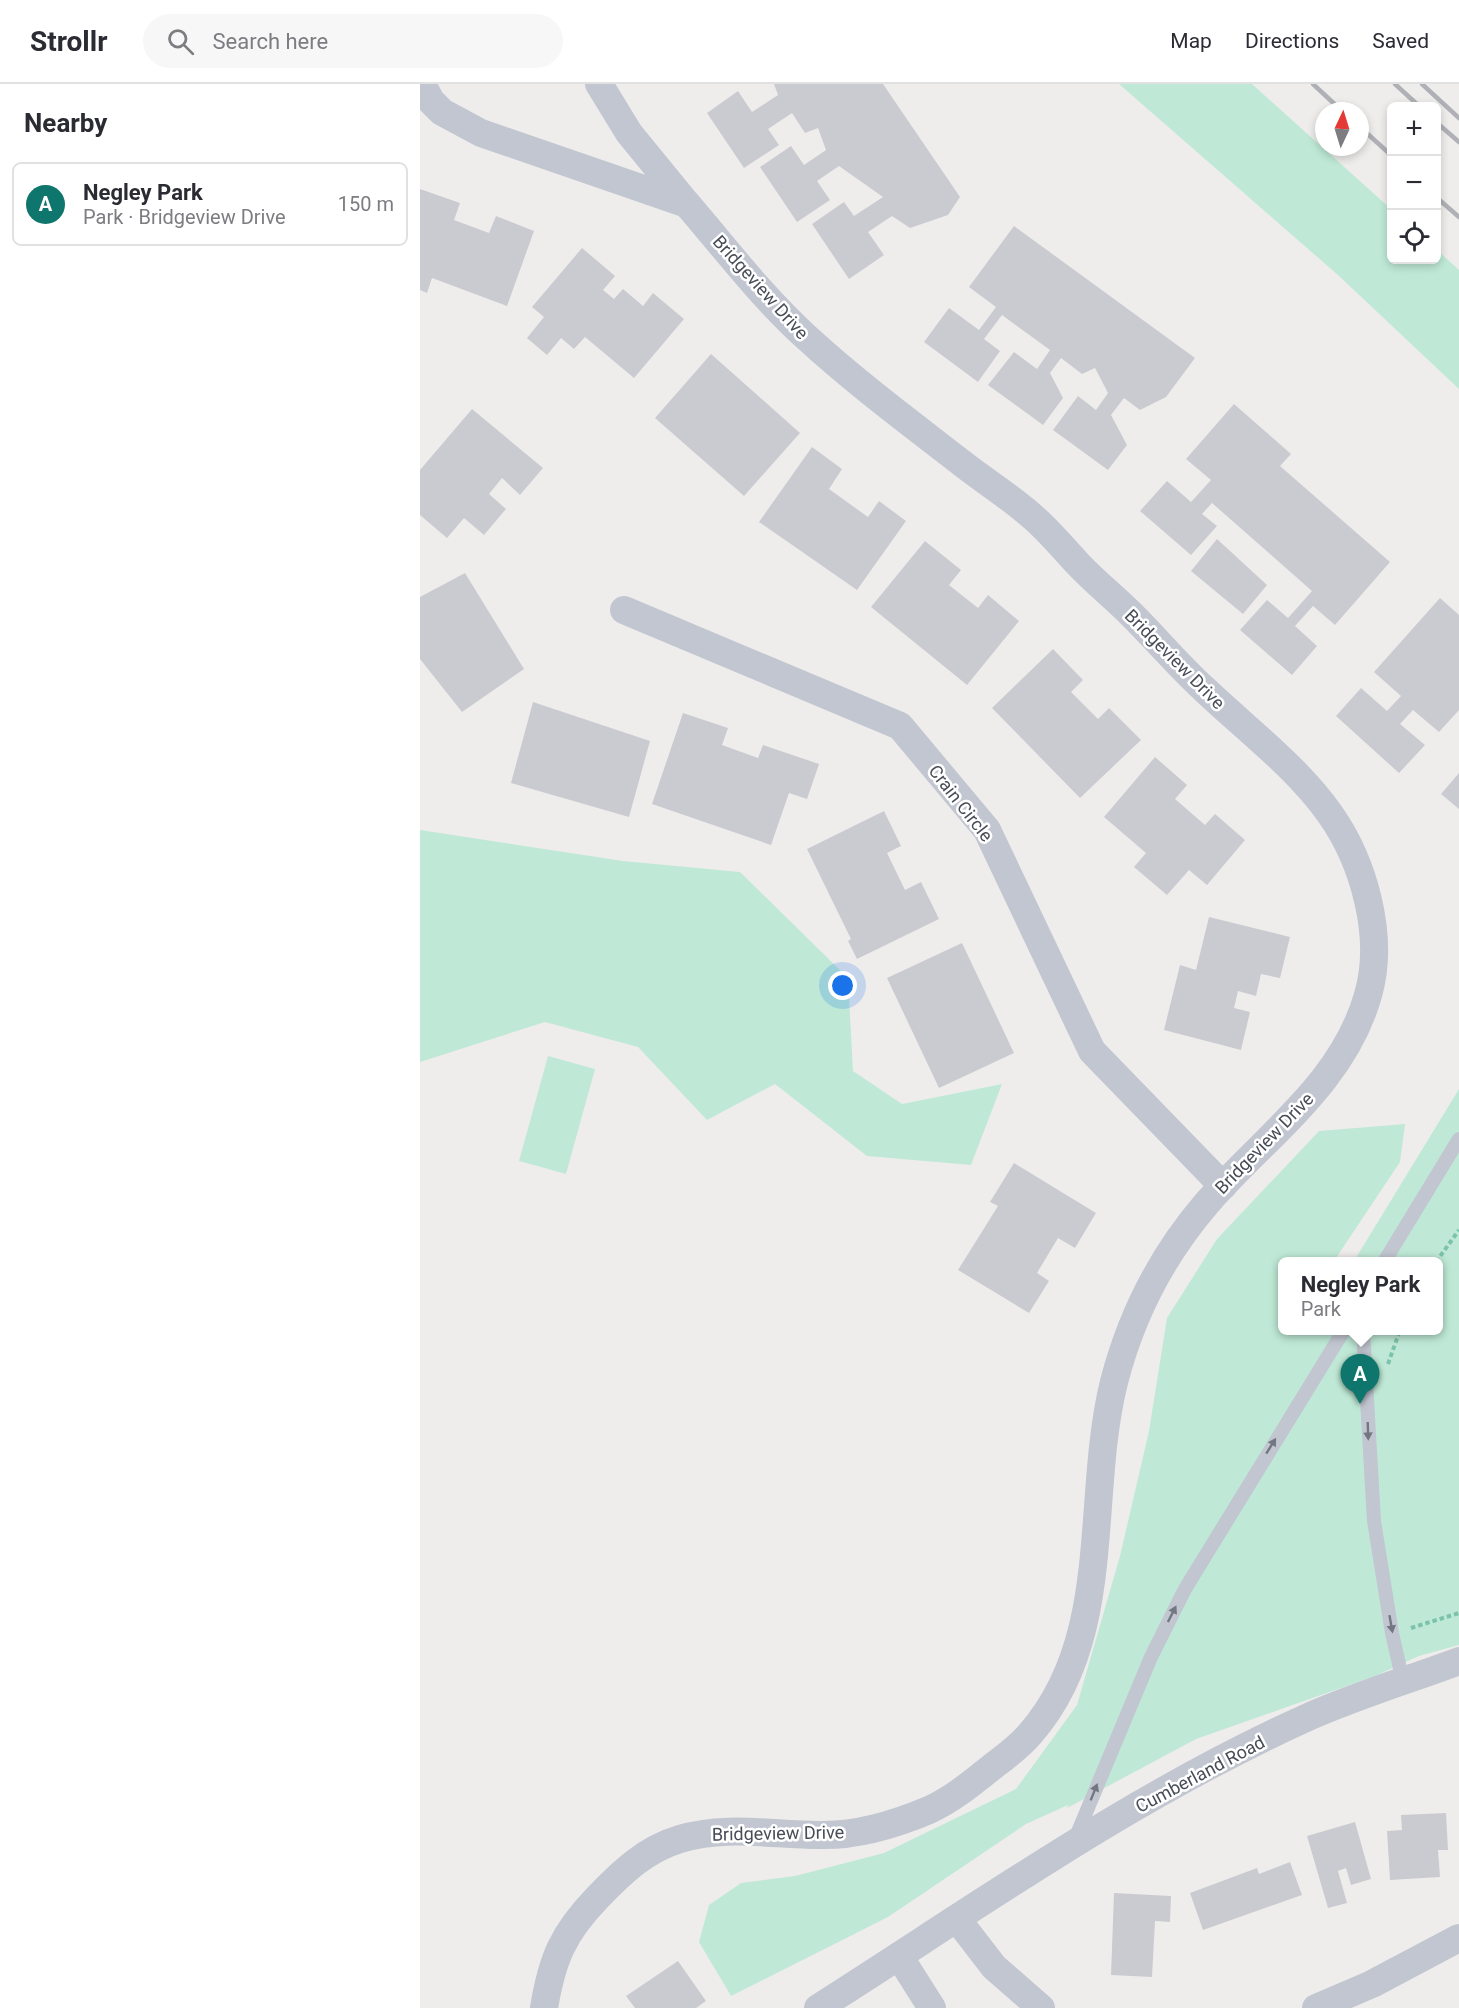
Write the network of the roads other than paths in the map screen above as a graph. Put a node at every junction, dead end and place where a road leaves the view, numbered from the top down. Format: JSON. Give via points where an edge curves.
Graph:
{"nodes":[{"id":1,"x":422,"y":84,"type":"edge"},
{"id":2,"x":599,"y":84,"type":"edge"},
{"id":3,"x":687,"y":204,"type":"junction"},
{"id":4,"x":624,"y":610,"type":"dead end"},
{"id":5,"x":1458,"y":1142,"type":"edge"},
{"id":6,"x":1223,"y":1186,"type":"junction"},
{"id":7,"x":1387,"y":1257,"type":"edge"},
{"id":8,"x":1341,"y":1335,"type":"edge"},
{"id":9,"x":1363,"y":1335,"type":"edge"},
{"id":10,"x":1459,"y":1661,"type":"edge"},
{"id":11,"x":1403,"y":1682,"type":"junction"},
{"id":12,"x":1072,"y":1846,"type":"junction"},
{"id":13,"x":957,"y":1919,"type":"junction"},
{"id":14,"x":1459,"y":1938,"type":"edge"},
{"id":15,"x":899,"y":1956,"type":"junction"},
{"id":16,"x":544,"y":2008,"type":"edge"},
{"id":17,"x":818,"y":2008,"type":"edge"},
{"id":18,"x":932,"y":2008,"type":"edge"},
{"id":19,"x":1041,"y":2008,"type":"edge"},
{"id":20,"x":1316,"y":2008,"type":"edge"}],
"edges":[{"from":1,"to":3,"type":"street","via":[[442,112],[481,133]]},
{"from":2,"to":3,"type":"street","name":"Bridgeview Drive","via":[[629,133]]},
{"from":3,"to":6,"type":"street","name":"Bridgeview Drive","via":[[787,320],[811,342],[1039,522],[1201,686],[1284,763],[1329,812],[1349,846],[1372,925],[1371,988],[1357,1029],[1320,1084]]},
{"from":4,"to":6,"type":"street","name":"Crain Circle","via":[[900,726],[987,830],[1092,1051]]},
{"from":5,"to":7,"type":"lane"},
{"from":6,"to":16,"type":"street","name":"Bridgeview Drive","via":[[1178,1240],[1150,1287],[1126,1345],[1106,1417],[1085,1622],[1070,1667],[1030,1734],[963,1791],[935,1808],[900,1821],[819,1835],[716,1833],[681,1838],[651,1851],[623,1871],[571,1929],[550,1970]]},
{"from":12,"to":8,"type":"lane","one_way":true,"via":[[1151,1657],[1185,1589]]},
{"from":9,"to":11,"type":"lane","one_way":true,"via":[[1374,1521]]},
{"from":10,"to":11,"type":"street","name":"Cumberland Road"},
{"from":11,"to":12,"type":"street","name":"Cumberland Road","via":[[1296,1723],[1191,1775]]},
{"from":12,"to":13,"type":"street","name":"Cumberland Road"},
{"from":13,"to":15,"type":"street","name":"Cumberland Road"},
{"from":13,"to":19,"type":"street","via":[[994,1967]]},
{"from":14,"to":20,"type":"street","via":[[1372,1984]]},
{"from":15,"to":17,"type":"street","name":"Cumberland Road"},
{"from":15,"to":18,"type":"street"}]}
